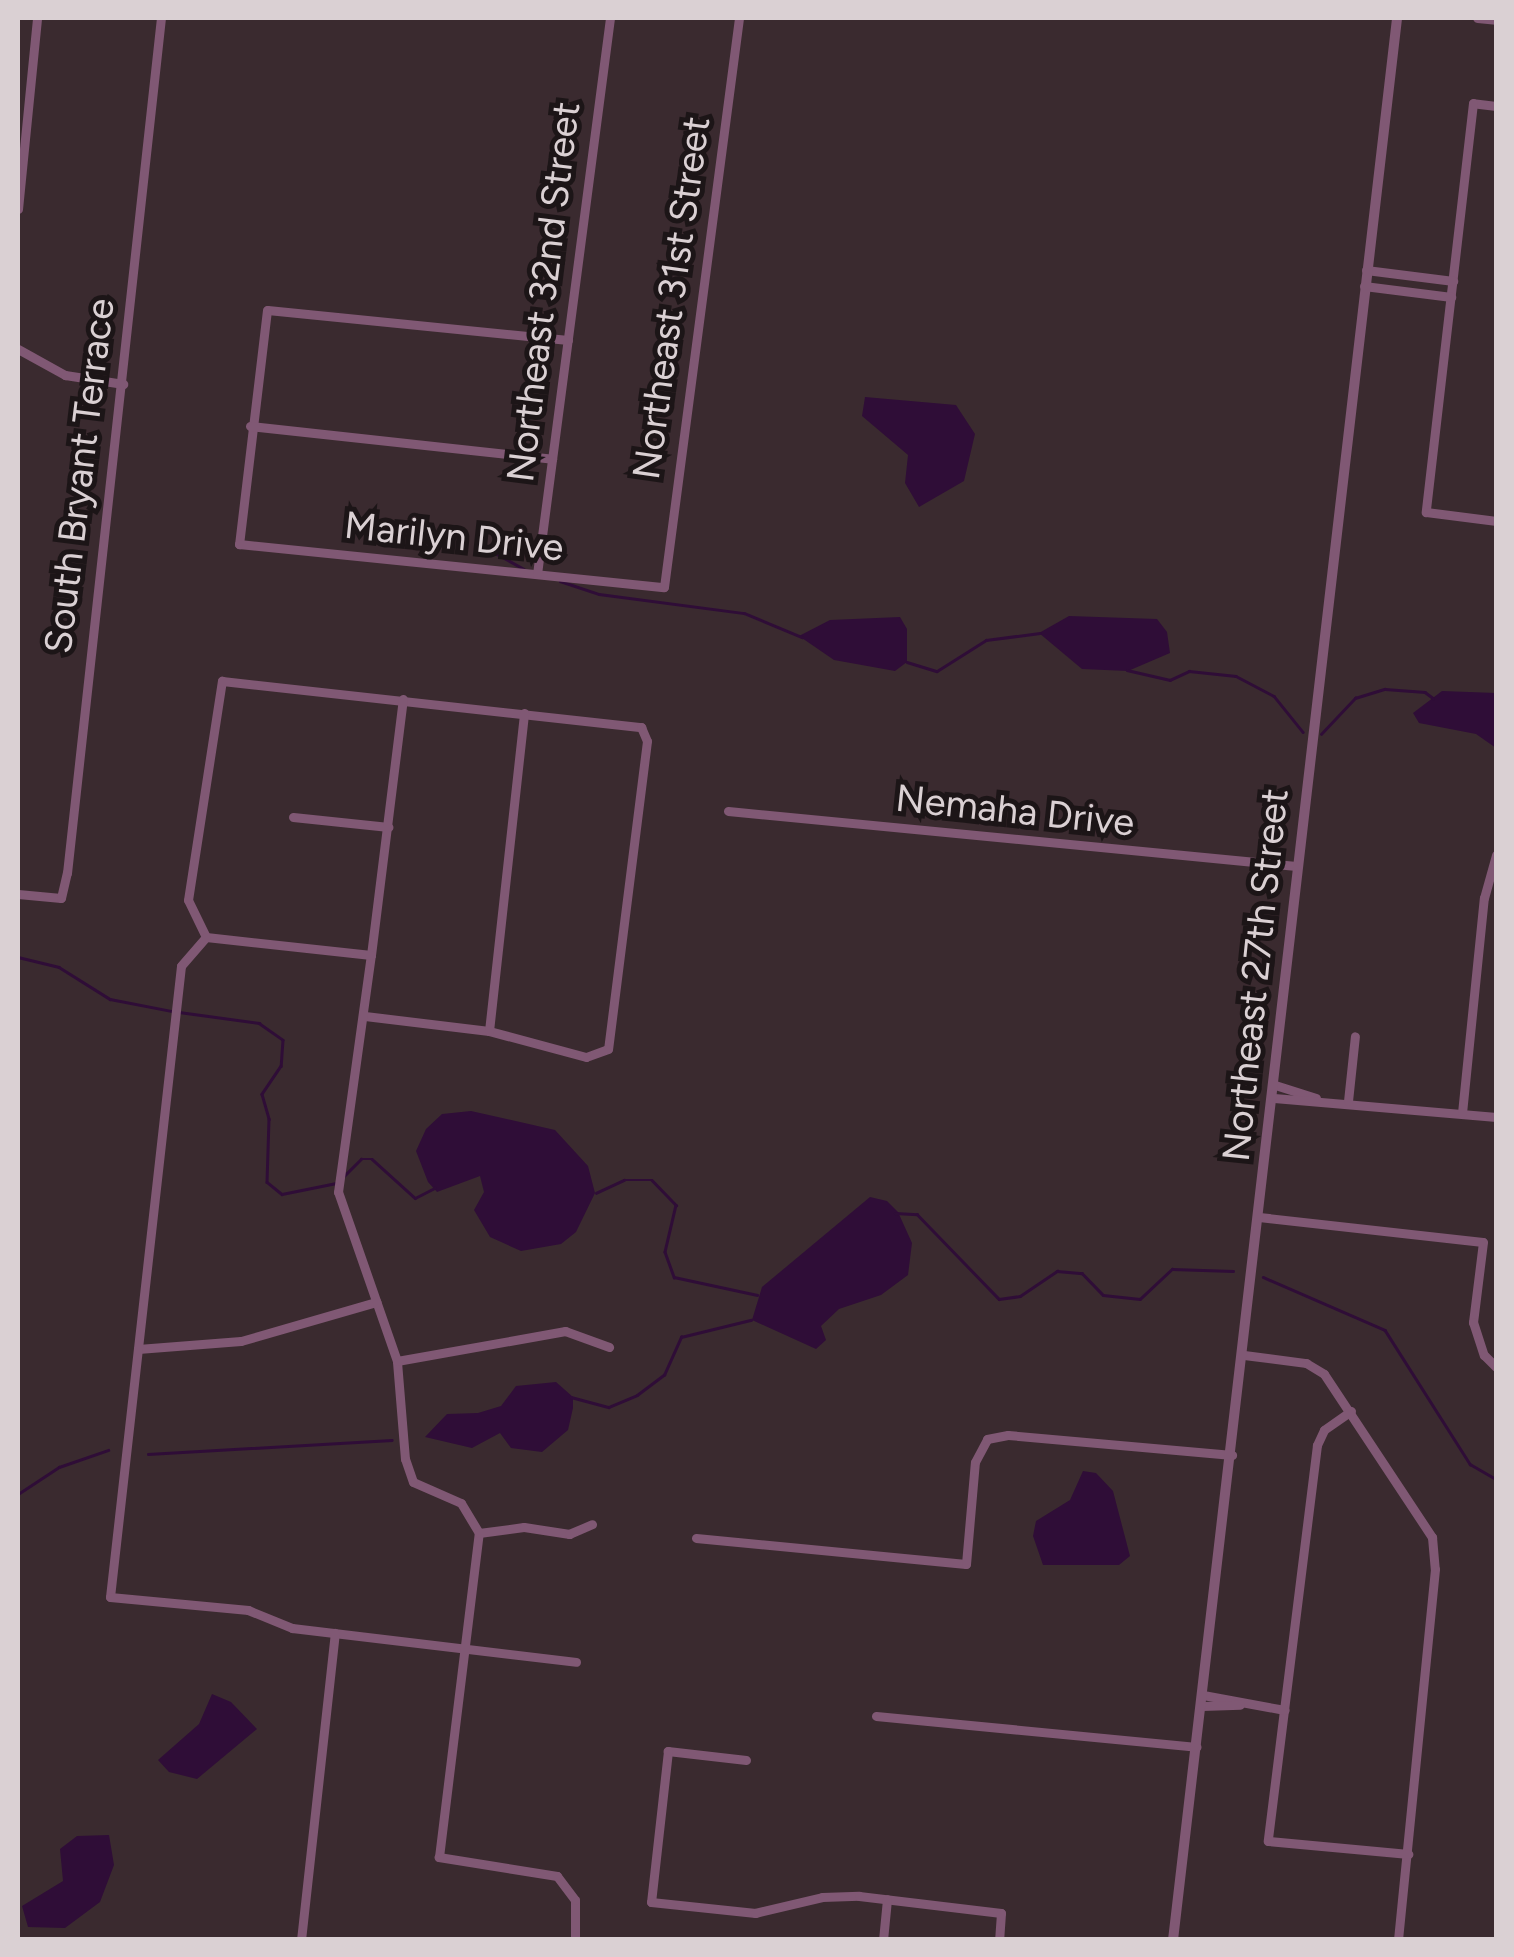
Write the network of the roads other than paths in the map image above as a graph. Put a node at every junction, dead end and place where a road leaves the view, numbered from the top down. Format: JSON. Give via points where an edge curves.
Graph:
{"nodes":[{"id":1,"x":37,"y":18,"type":"edge"},
{"id":2,"x":160,"y":18,"type":"edge"},
{"id":3,"x":610,"y":18,"type":"edge"},
{"id":4,"x":740,"y":18,"type":"edge"},
{"id":5,"x":1397,"y":18,"type":"edge"},
{"id":6,"x":1478,"y":18,"type":"edge"},
{"id":7,"x":1496,"y":20,"type":"edge"},
{"id":8,"x":1496,"y":106,"type":"edge"},
{"id":9,"x":18,"y":209,"type":"edge"},
{"id":10,"x":1366,"y":270,"type":"junction"},
{"id":11,"x":1453,"y":280,"type":"junction"},
{"id":12,"x":1364,"y":286,"type":"junction"},
{"id":13,"x":1451,"y":297,"type":"junction"},
{"id":14,"x":568,"y":340,"type":"junction"},
{"id":15,"x":18,"y":349,"type":"edge"},
{"id":16,"x":123,"y":384,"type":"junction"},
{"id":17,"x":250,"y":426,"type":"junction"},
{"id":18,"x":552,"y":459,"type":"junction"},
{"id":19,"x":1496,"y":521,"type":"edge"},
{"id":20,"x":537,"y":574,"type":"junction"},
{"id":21,"x":664,"y":587,"type":"joint"},
{"id":22,"x":403,"y":700,"type":"junction"},
{"id":23,"x":524,"y":713,"type":"junction"},
{"id":24,"x":728,"y":811,"type":"dead end"},
{"id":25,"x":293,"y":817,"type":"dead end"},
{"id":26,"x":388,"y":827,"type":"junction"},
{"id":27,"x":1495,"y":855,"type":"edge"},
{"id":28,"x":1296,"y":866,"type":"junction"},
{"id":29,"x":18,"y":894,"type":"edge"},
{"id":30,"x":206,"y":936,"type":"junction"},
{"id":31,"x":371,"y":955,"type":"junction"},
{"id":32,"x":365,"y":1016,"type":"junction"},
{"id":33,"x":489,"y":1030,"type":"junction"},
{"id":34,"x":1355,"y":1036,"type":"dead end"},
{"id":35,"x":1275,"y":1086,"type":"junction"},
{"id":36,"x":1274,"y":1098,"type":"junction"},
{"id":37,"x":1316,"y":1098,"type":"junction"},
{"id":38,"x":1348,"y":1101,"type":"junction"},
{"id":39,"x":1462,"y":1113,"type":"junction"},
{"id":40,"x":1496,"y":1116,"type":"edge"},
{"id":41,"x":1260,"y":1217,"type":"junction"},
{"id":42,"x":376,"y":1302,"type":"junction"},
{"id":43,"x":609,"y":1347,"type":"dead end"},
{"id":44,"x":138,"y":1349,"type":"junction"},
{"id":45,"x":1244,"y":1355,"type":"junction"},
{"id":46,"x":398,"y":1361,"type":"junction"},
{"id":47,"x":1496,"y":1367,"type":"edge"},
{"id":48,"x":1350,"y":1411,"type":"junction"},
{"id":49,"x":1232,"y":1456,"type":"junction"},
{"id":50,"x":592,"y":1524,"type":"dead end"},
{"id":51,"x":479,"y":1533,"type":"junction"},
{"id":52,"x":696,"y":1538,"type":"dead end"},
{"id":53,"x":335,"y":1633,"type":"junction"},
{"id":54,"x":465,"y":1647,"type":"junction"},
{"id":55,"x":576,"y":1662,"type":"dead end"},
{"id":56,"x":1203,"y":1701,"type":"junction"},
{"id":57,"x":1285,"y":1710,"type":"junction"},
{"id":58,"x":876,"y":1716,"type":"dead end"},
{"id":59,"x":1197,"y":1747,"type":"junction"},
{"id":60,"x":746,"y":1760,"type":"dead end"},
{"id":61,"x":1408,"y":1854,"type":"junction"},
{"id":62,"x":887,"y":1899,"type":"junction"},
{"id":63,"x":302,"y":1940,"type":"edge"},
{"id":64,"x":575,"y":1940,"type":"edge"},
{"id":65,"x":882,"y":1940,"type":"edge"},
{"id":66,"x":1000,"y":1940,"type":"edge"},
{"id":67,"x":1173,"y":1940,"type":"edge"},
{"id":68,"x":1398,"y":1940,"type":"edge"}],
"edges":[{"from":1,"to":9,"type":"street"},
{"from":2,"to":16,"type":"street","name":"South Bryant Terrace"},
{"from":3,"to":14,"type":"street","name":"Northeast 32nd Street"},
{"from":4,"to":21,"type":"street","name":"Northeast 31st Street"},
{"from":5,"to":10,"type":"street","name":"Northeast 27th Street"},
{"from":6,"to":7,"type":"street"},
{"from":8,"to":11,"type":"street","via":[[1473,103]]},
{"from":10,"to":11,"type":"street"},
{"from":10,"to":12,"type":"street","name":"Northeast 27th Street"},
{"from":11,"to":13,"type":"street"},
{"from":12,"to":13,"type":"street"},
{"from":12,"to":28,"type":"street","name":"Northeast 27th Street"},
{"from":13,"to":19,"type":"street","via":[[1426,512]]},
{"from":14,"to":17,"type":"street","via":[[268,310]]},
{"from":14,"to":18,"type":"street","name":"Northeast 32nd Street"},
{"from":15,"to":16,"type":"street","via":[[66,376]]},
{"from":16,"to":29,"type":"street","name":"South Bryant Terrace","via":[[61,898]]},
{"from":17,"to":18,"type":"street"},
{"from":17,"to":20,"type":"street","name":"Marilyn Drive","via":[[239,544]]},
{"from":18,"to":20,"type":"street","name":"Northeast 32nd Street"},
{"from":20,"to":21,"type":"street","name":"Marilyn Drive"},
{"from":22,"to":23,"type":"street"},
{"from":22,"to":26,"type":"street"},
{"from":22,"to":30,"type":"street","via":[[235,679],[218,684],[188,900]]},
{"from":23,"to":33,"type":"street"},
{"from":23,"to":33,"type":"street","via":[[635,724],[645,734],[645,759],[608,1049],[586,1056]]},
{"from":24,"to":28,"type":"street","name":"Nemaha Drive"},
{"from":25,"to":26,"type":"street"},
{"from":26,"to":31,"type":"street"},
{"from":27,"to":39,"type":"street"},
{"from":28,"to":35,"type":"street","name":"Northeast 27th Street"},
{"from":30,"to":31,"type":"street"},
{"from":30,"to":44,"type":"street","via":[[181,966]]},
{"from":31,"to":32,"type":"street"},
{"from":32,"to":33,"type":"street"},
{"from":32,"to":42,"type":"street","via":[[338,1192]]},
{"from":34,"to":38,"type":"street"},
{"from":35,"to":36,"type":"street","name":"Northeast 27th Street"},
{"from":35,"to":37,"type":"street"},
{"from":36,"to":37,"type":"street"},
{"from":36,"to":41,"type":"street","name":"Northeast 27th Street"},
{"from":37,"to":38,"type":"street"},
{"from":38,"to":39,"type":"street"},
{"from":39,"to":40,"type":"street"},
{"from":41,"to":45,"type":"street","name":"Northeast 27th Street"},
{"from":41,"to":47,"type":"street","via":[[1483,1242],[1473,1322],[1484,1355]]},
{"from":42,"to":44,"type":"street","via":[[241,1341]]},
{"from":42,"to":46,"type":"street"},
{"from":43,"to":46,"type":"street","via":[[565,1331]]},
{"from":44,"to":53,"type":"street","via":[[110,1596],[248,1610],[292,1628]]},
{"from":45,"to":48,"type":"street","via":[[1315,1366]]},
{"from":45,"to":49,"type":"street","name":"Northeast 27th Street"},
{"from":46,"to":51,"type":"street","via":[[405,1459],[413,1482],[460,1502]]},
{"from":48,"to":57,"type":"street","via":[[1324,1430],[1317,1445]]},
{"from":48,"to":61,"type":"street","via":[[1420,1514],[1435,1562]]},
{"from":49,"to":52,"type":"street","via":[[1008,1435],[987,1439],[975,1462],[966,1564]]},
{"from":49,"to":56,"type":"street","name":"Northeast 27th Street"},
{"from":50,"to":51,"type":"street","via":[[570,1534],[524,1527]]},
{"from":51,"to":54,"type":"street"},
{"from":53,"to":54,"type":"street"},
{"from":53,"to":63,"type":"street"},
{"from":54,"to":55,"type":"street"},
{"from":54,"to":64,"type":"street","via":[[439,1857],[544,1870],[567,1885],[575,1900]]},
{"from":56,"to":57,"type":"street"},
{"from":56,"to":59,"type":"street","name":"Northeast 27th Street"},
{"from":57,"to":61,"type":"street","via":[[1268,1841]]},
{"from":58,"to":59,"type":"street"},
{"from":59,"to":67,"type":"street","name":"Northeast 27th Street"},
{"from":60,"to":62,"type":"street","via":[[668,1751],[651,1902],[756,1914],[822,1897]]},
{"from":61,"to":68,"type":"street"},
{"from":62,"to":65,"type":"street"},
{"from":62,"to":66,"type":"street","via":[[1001,1913]]}]}
